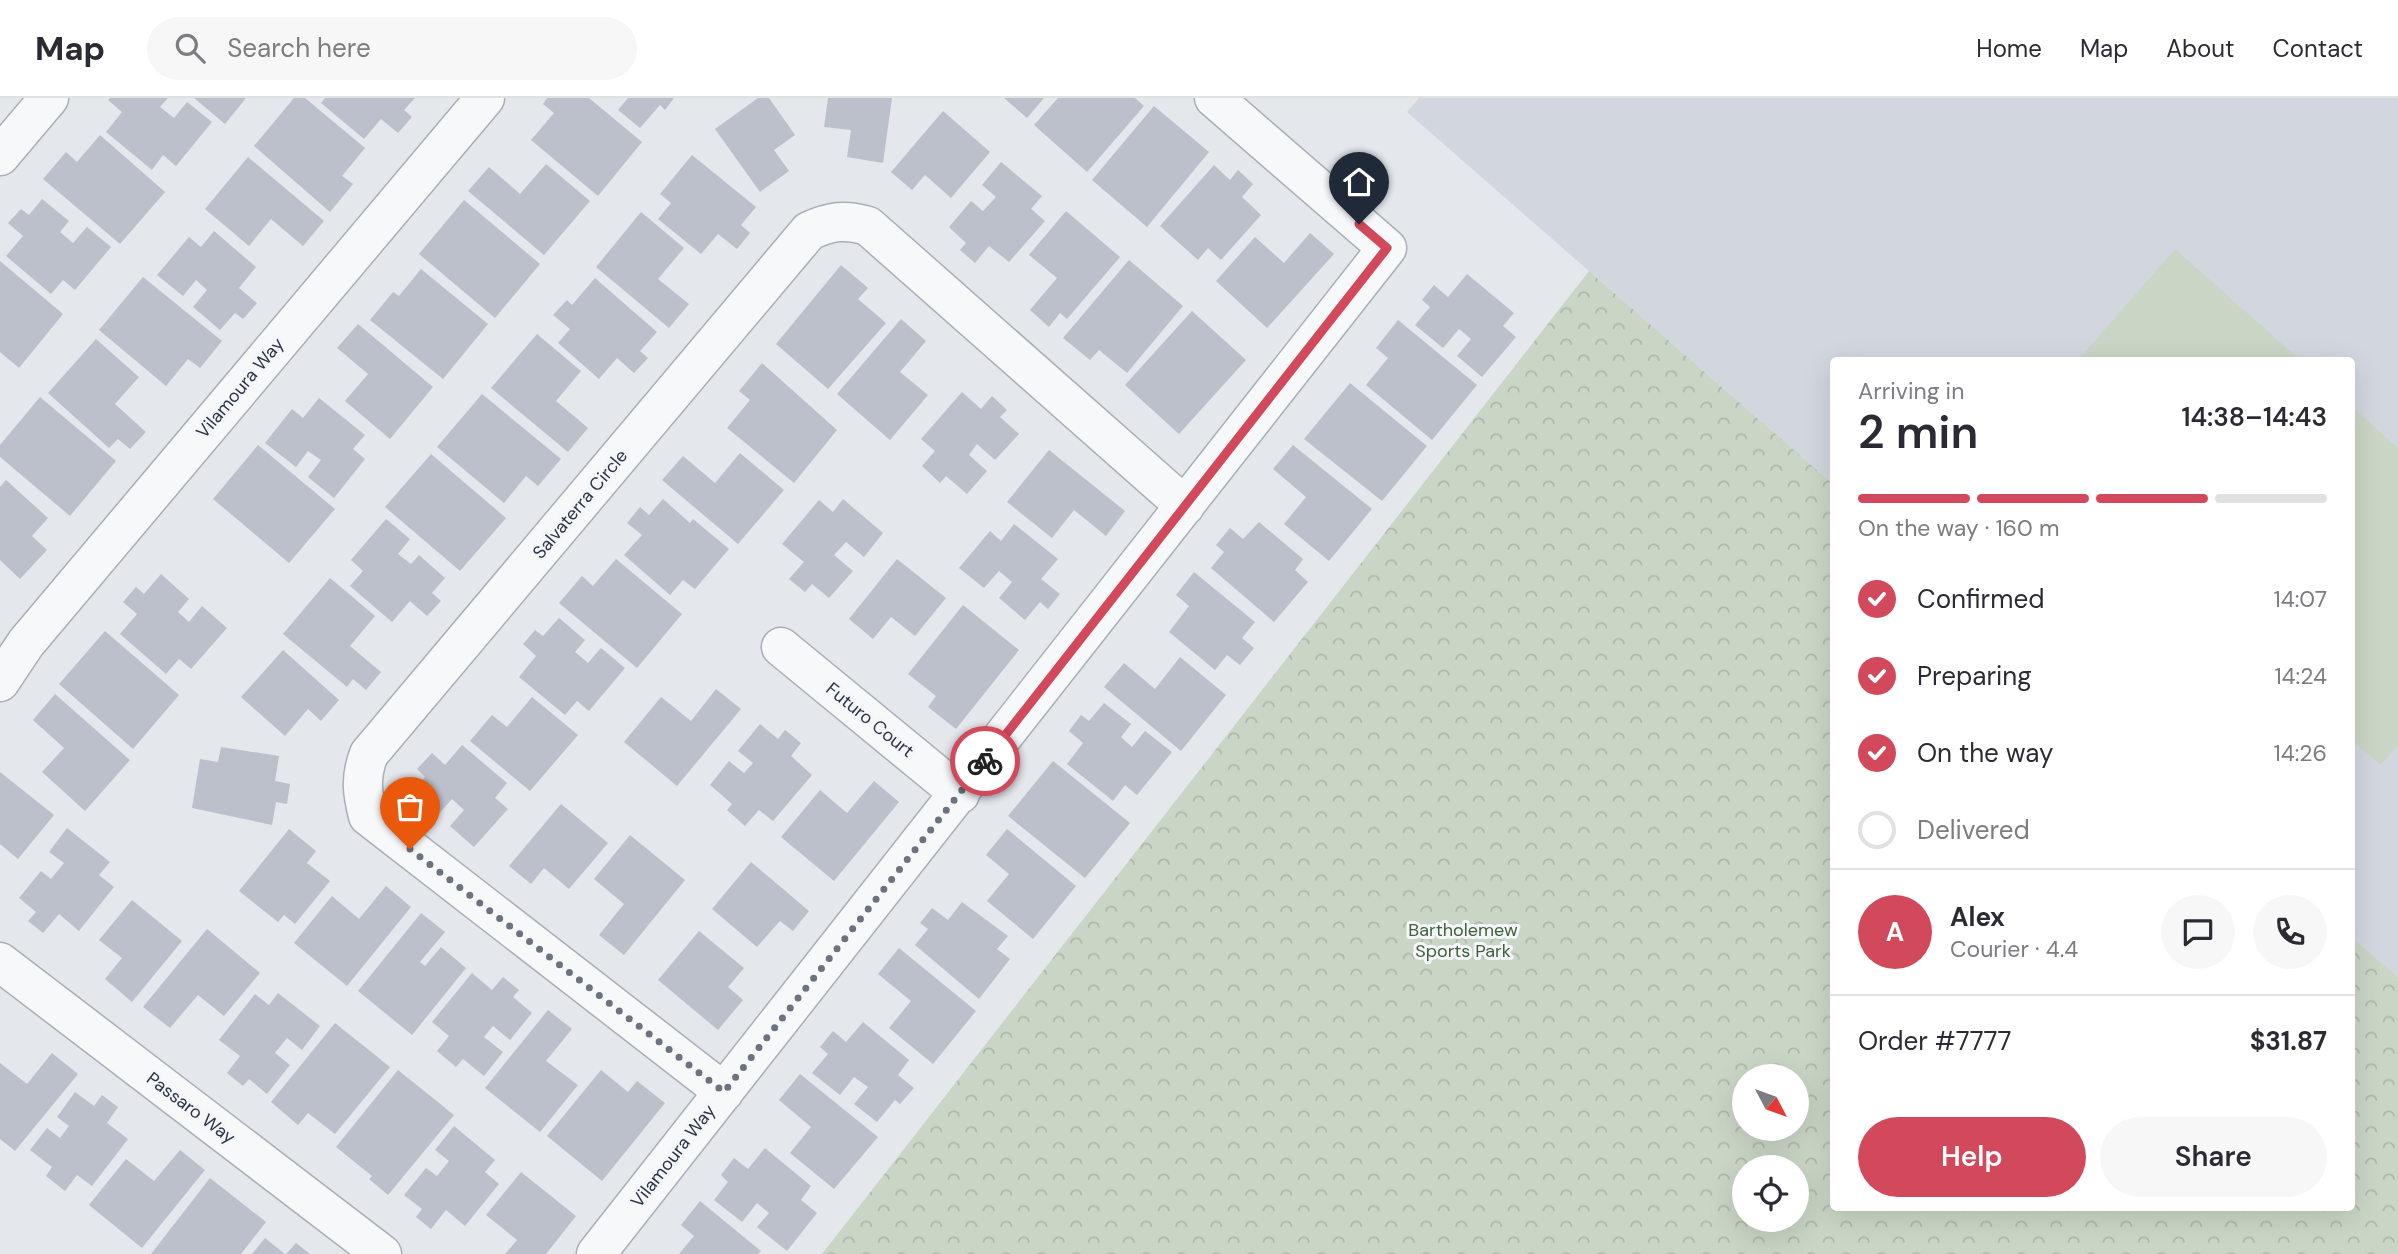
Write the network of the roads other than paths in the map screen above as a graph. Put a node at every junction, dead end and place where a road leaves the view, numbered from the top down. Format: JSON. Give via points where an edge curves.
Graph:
{"nodes":[{"id":1,"x":49,"y":98,"type":"edge"},
{"id":2,"x":484,"y":98,"type":"edge"},
{"id":3,"x":1214,"y":98,"type":"edge"},
{"id":4,"x":0,"y":156,"type":"edge"},
{"id":5,"x":1185,"y":506,"type":"junction"},
{"id":6,"x":13,"y":633,"type":"edge"},
{"id":7,"x":781,"y":647,"type":"dead end"},
{"id":8,"x":0,"y":682,"type":"edge"},
{"id":9,"x":960,"y":794,"type":"junction"},
{"id":10,"x":0,"y":962,"type":"edge"},
{"id":11,"x":724,"y":1092,"type":"junction"},
{"id":12,"x":382,"y":1254,"type":"edge"},
{"id":13,"x":596,"y":1254,"type":"edge"}],
"edges":[{"from":1,"to":4,"type":"street"},
{"from":2,"to":6,"type":"street","name":"Vilamoura Way"},
{"from":3,"to":5,"type":"street","name":"Vilamoura Way","via":[[1387,248]]},
{"from":5,"to":9,"type":"street","name":"Vilamoura Way"},
{"from":5,"to":11,"type":"street","name":"Salvaterra Circle","via":[[868,226],[848,219],[826,223],[809,231],[369,754],[362,772],[368,816]]},
{"from":6,"to":8,"type":"street","name":"Vilamoura Way"},
{"from":7,"to":9,"type":"street","name":"Futuro Court"},
{"from":9,"to":11,"type":"street","name":"Vilamoura Way"},
{"from":10,"to":12,"type":"street","name":"Passaro Way"},
{"from":11,"to":13,"type":"street","name":"Vilamoura Way"}]}
